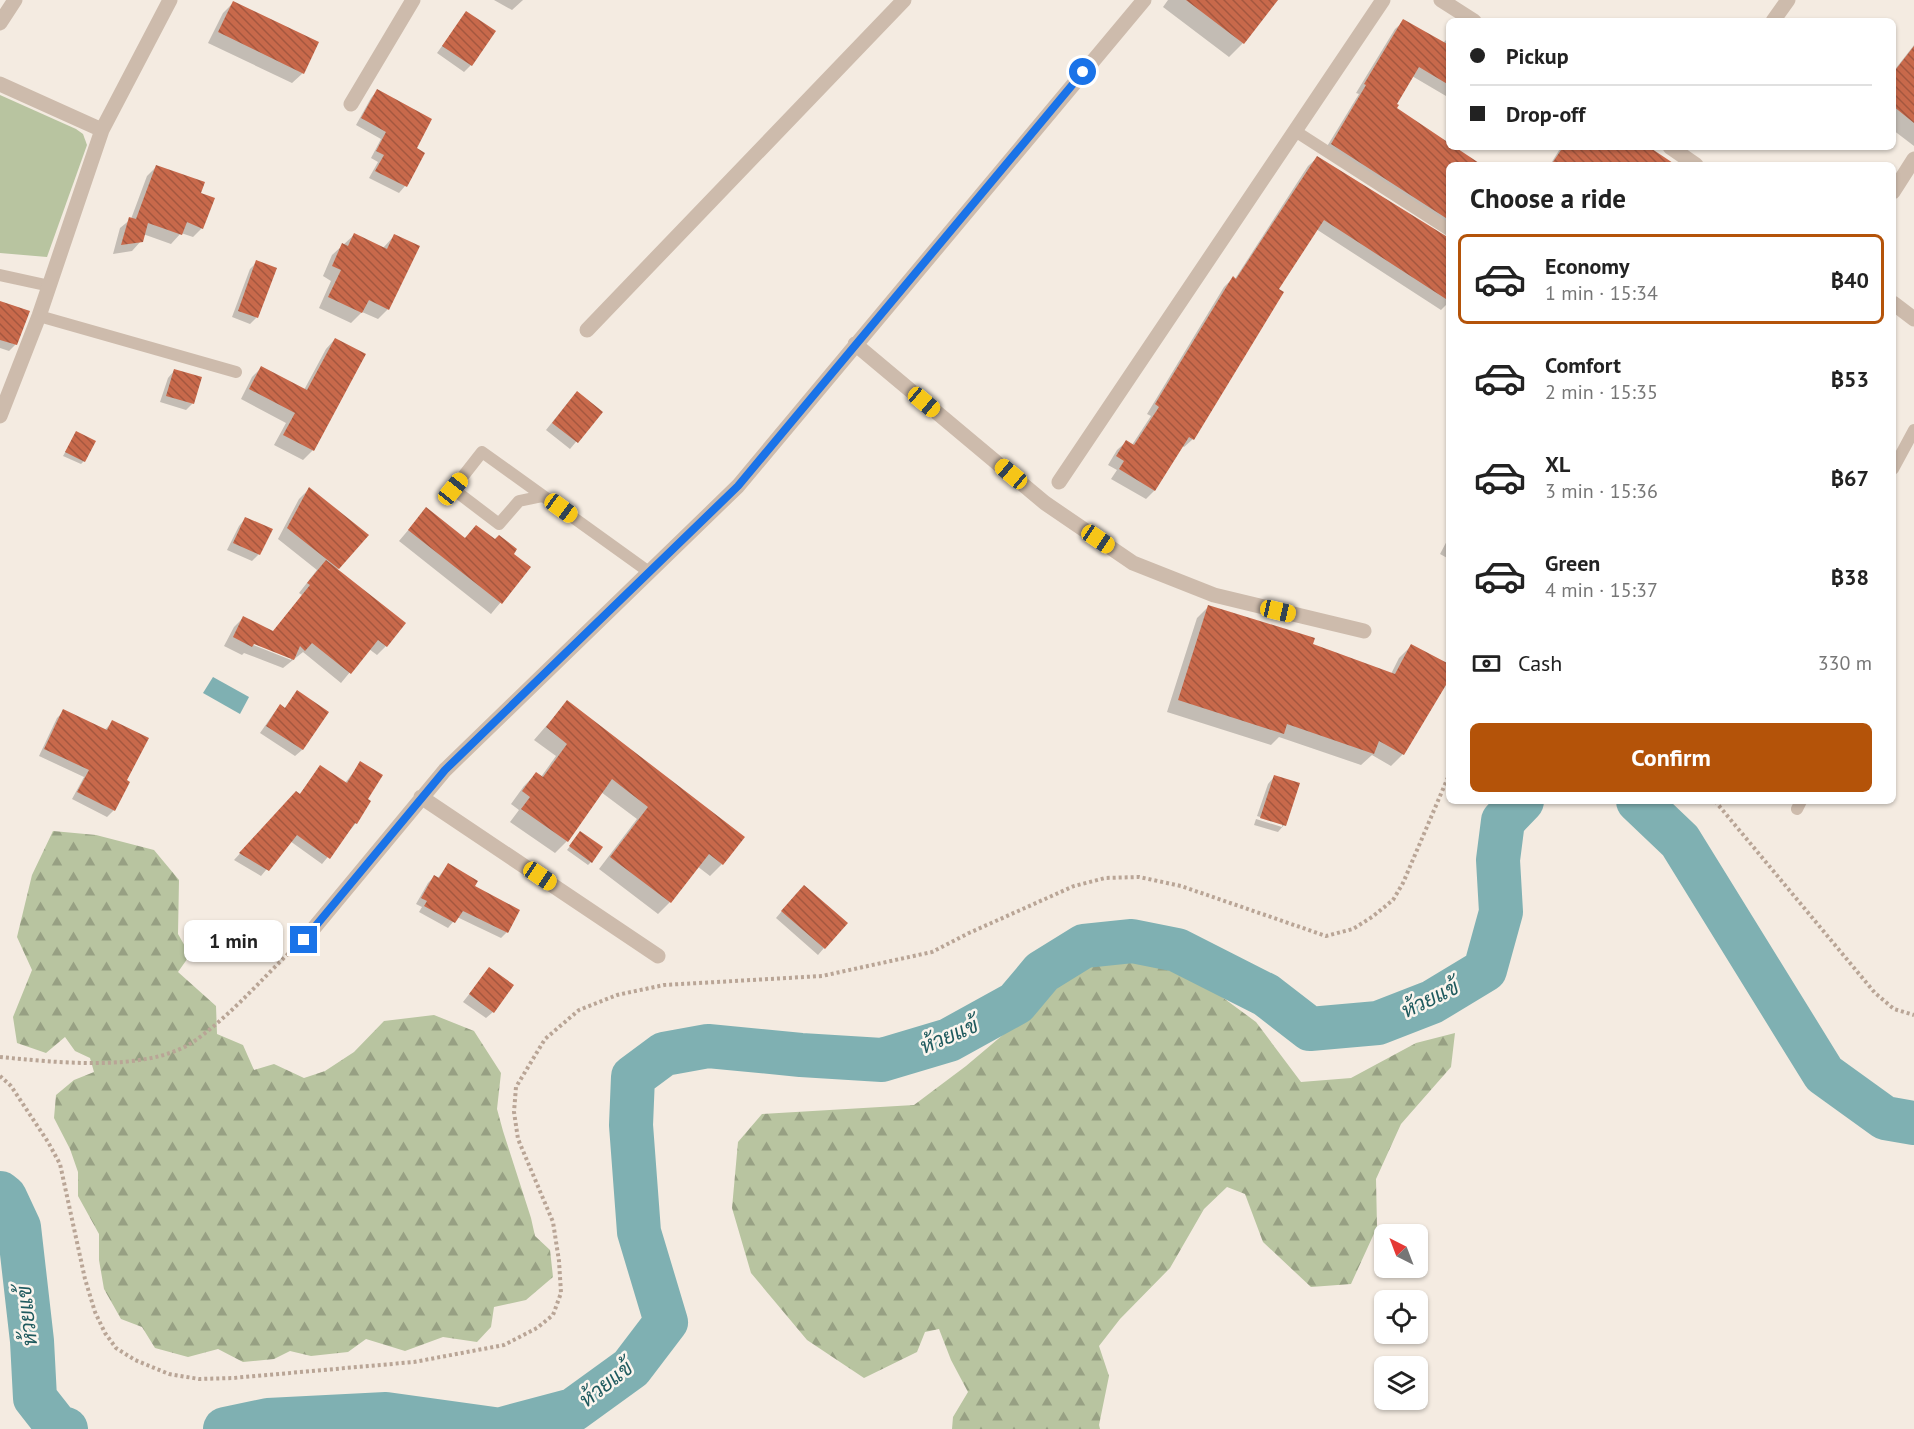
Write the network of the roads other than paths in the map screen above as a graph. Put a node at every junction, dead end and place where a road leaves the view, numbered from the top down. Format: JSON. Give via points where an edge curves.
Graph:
{"nodes":[{"id":1,"x":15,"y":0,"type":"edge"},
{"id":2,"x":170,"y":0,"type":"edge"},
{"id":3,"x":413,"y":0,"type":"edge"},
{"id":4,"x":904,"y":0,"type":"edge"},
{"id":5,"x":1144,"y":0,"type":"edge"},
{"id":6,"x":1383,"y":0,"type":"edge"},
{"id":7,"x":1441,"y":0,"type":"edge"},
{"id":8,"x":1788,"y":0,"type":"edge"},
{"id":9,"x":1465,"y":6,"type":"edge"},
{"id":10,"x":1775,"y":18,"type":"edge"},
{"id":11,"x":0,"y":22,"type":"edge"},
{"id":12,"x":0,"y":84,"type":"edge"},
{"id":13,"x":351,"y":104,"type":"dead end"},
{"id":14,"x":102,"y":130,"type":"junction"},
{"id":15,"x":1295,"y":131,"type":"junction"},
{"id":16,"x":1677,"y":150,"type":"edge"},
{"id":17,"x":1914,"y":159,"type":"edge"},
{"id":18,"x":1692,"y":162,"type":"edge"},
{"id":19,"x":1896,"y":187,"type":"edge"},
{"id":20,"x":1446,"y":228,"type":"edge"},
{"id":21,"x":0,"y":276,"type":"edge"},
{"id":22,"x":50,"y":286,"type":"junction"},
{"id":23,"x":1896,"y":305,"type":"edge"},
{"id":24,"x":39,"y":316,"type":"junction"},
{"id":25,"x":1914,"y":319,"type":"edge"},
{"id":26,"x":587,"y":330,"type":"dead end"},
{"id":27,"x":855,"y":344,"type":"junction"},
{"id":28,"x":236,"y":372,"type":"dead end"},
{"id":29,"x":0,"y":416,"type":"edge"},
{"id":30,"x":1914,"y":430,"type":"edge"},
{"id":31,"x":1896,"y":463,"type":"edge"},
{"id":32,"x":1059,"y":482,"type":"dead end"},
{"id":33,"x":543,"y":496,"type":"junction"},
{"id":34,"x":650,"y":572,"type":"junction"},
{"id":35,"x":1364,"y":631,"type":"dead end"},
{"id":36,"x":421,"y":797,"type":"junction"},
{"id":37,"x":304,"y":940,"type":"road end"},
{"id":38,"x":658,"y":956,"type":"dead end"}],
"edges":[{"from":1,"to":11,"type":"street"},
{"from":2,"to":14,"type":"street"},
{"from":3,"to":13,"type":"street"},
{"from":4,"to":26,"type":"street"},
{"from":5,"to":27,"type":"street"},
{"from":6,"to":15,"type":"street"},
{"from":7,"to":9,"type":"street"},
{"from":8,"to":10,"type":"street"},
{"from":12,"to":14,"type":"street"},
{"from":14,"to":22,"type":"street"},
{"from":15,"to":20,"type":"lane"},
{"from":15,"to":32,"type":"street"},
{"from":16,"to":18,"type":"street"},
{"from":17,"to":19,"type":"street"},
{"from":21,"to":22,"type":"lane"},
{"from":22,"to":24,"type":"street"},
{"from":23,"to":25,"type":"street"},
{"from":24,"to":28,"type":"lane"},
{"from":24,"to":29,"type":"street"},
{"from":27,"to":34,"type":"street","via":[[738,486]]},
{"from":27,"to":35,"type":"street","via":[[1045,503],[1133,563],[1214,595]]},
{"from":30,"to":31,"type":"lane"},
{"from":33,"to":33,"type":"lane","via":[[519,501],[500,524],[453,489],[482,452]]},
{"from":33,"to":34,"type":"lane"},
{"from":34,"to":36,"type":"street"},
{"from":36,"to":37,"type":"street"},
{"from":36,"to":38,"type":"street"}]}
